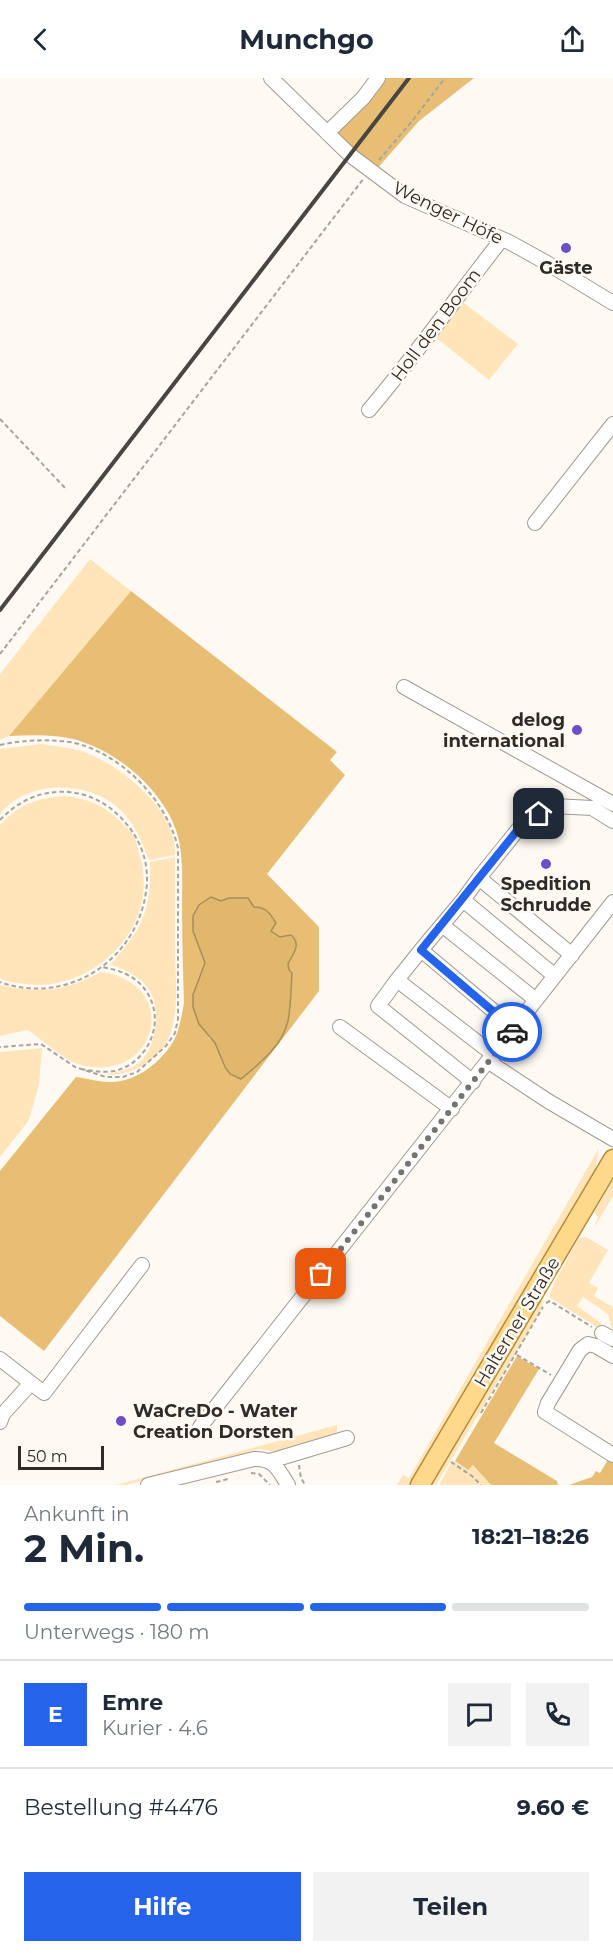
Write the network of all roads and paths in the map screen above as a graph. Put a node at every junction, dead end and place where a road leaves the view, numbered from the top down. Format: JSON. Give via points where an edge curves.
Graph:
{"nodes":[{"id":1,"x":271,"y":78,"type":"edge"},
{"id":2,"x":378,"y":78,"type":"edge"},
{"id":3,"x":444,"y":78,"type":"edge"},
{"id":4,"x":327,"y":134,"type":"junction"},
{"id":5,"x":370,"y":171,"type":"junction"},
{"id":6,"x":502,"y":239,"type":"junction"},
{"id":7,"x":613,"y":303,"type":"edge"},
{"id":8,"x":369,"y":410,"type":"dead end"},
{"id":9,"x":0,"y":419,"type":"edge"},
{"id":10,"x":613,"y":424,"type":"edge"},
{"id":11,"x":68,"y":490,"type":"dead end"},
{"id":12,"x":535,"y":523,"type":"dead end"},
{"id":13,"x":0,"y":654,"type":"edge"},
{"id":14,"x":404,"y":687,"type":"dead end"},
{"id":15,"x":0,"y":745,"type":"edge"},
{"id":16,"x":613,"y":804,"type":"edge"},
{"id":17,"x":0,"y":820,"type":"edge"},
{"id":18,"x":613,"y":821,"type":"edge"},
{"id":19,"x":479,"y":878,"type":"junction"},
{"id":20,"x":463,"y":900,"type":"junction"},
{"id":21,"x":613,"y":902,"type":"edge"},
{"id":22,"x":442,"y":925,"type":"junction"},
{"id":23,"x":421,"y":950,"type":"junction"},
{"id":24,"x":572,"y":955,"type":"junction"},
{"id":25,"x":102,"y":967,"type":"junction"},
{"id":26,"x":555,"y":976,"type":"junction"},
{"id":27,"x":397,"y":980,"type":"junction"},
{"id":28,"x":0,"y":981,"type":"edge"},
{"id":29,"x":536,"y":1000,"type":"junction"},
{"id":30,"x":340,"y":1027,"type":"dead end"},
{"id":31,"x":514,"y":1029,"type":"junction"},
{"id":32,"x":0,"y":1047,"type":"edge"},
{"id":33,"x":491,"y":1058,"type":"junction"},
{"id":34,"x":75,"y":1067,"type":"junction"},
{"id":35,"x":473,"y":1082,"type":"junction"},
{"id":36,"x":452,"y":1109,"type":"junction"},
{"id":37,"x":613,"y":1139,"type":"edge"},
{"id":38,"x":613,"y":1160,"type":"edge"},
{"id":39,"x":142,"y":1265,"type":"dead end"},
{"id":40,"x":546,"y":1303,"type":"dead end"},
{"id":41,"x":608,"y":1336,"type":"edge"},
{"id":42,"x":516,"y":1354,"type":"dead end"},
{"id":43,"x":613,"y":1356,"type":"edge"},
{"id":44,"x":0,"y":1359,"type":"edge"},
{"id":45,"x":561,"y":1381,"type":"junction"},
{"id":46,"x":31,"y":1383,"type":"junction"},
{"id":47,"x":2,"y":1418,"type":"edge"},
{"id":48,"x":200,"y":1427,"type":"dead end"},
{"id":49,"x":347,"y":1438,"type":"dead end"},
{"id":50,"x":613,"y":1455,"type":"edge"},
{"id":51,"x":270,"y":1461,"type":"junction"},
{"id":52,"x":451,"y":1462,"type":"dead end"},
{"id":53,"x":259,"y":1474,"type":"dead end"},
{"id":54,"x":148,"y":1485,"type":"edge"},
{"id":55,"x":270,"y":1485,"type":"edge"},
{"id":56,"x":288,"y":1485,"type":"edge"},
{"id":57,"x":420,"y":1485,"type":"edge"},
{"id":58,"x":480,"y":1485,"type":"edge"}],
"edges":[{"from":1,"to":4,"type":"street","name":"Wenger Höfe"},
{"from":2,"to":4,"type":"street"},
{"from":3,"to":5,"type":"path"},
{"from":4,"to":5,"type":"street","name":"Wenger Höfe"},
{"from":5,"to":6,"type":"street","name":"Wenger Höfe","via":[[405,196]]},
{"from":5,"to":13,"type":"path"},
{"from":6,"to":7,"type":"street","name":"Wenger Höfe"},
{"from":6,"to":8,"type":"street","name":"Holl den Boom"},
{"from":9,"to":11,"type":"path"},
{"from":10,"to":12,"type":"street"},
{"from":14,"to":16,"type":"street"},
{"from":15,"to":34,"type":"path","via":[[43,740],[71,743],[97,752],[120,765],[153,796],[176,840],[179,1003],[175,1033],[138,1072],[106,1077]]},
{"from":17,"to":25,"type":"path","via":[[28,798],[57,791],[92,797],[113,808],[136,834],[148,868],[144,907],[128,940]]},
{"from":18,"to":19,"type":"street","via":[[592,807],[554,806],[524,822]]},
{"from":19,"to":20,"type":"street"},
{"from":19,"to":24,"type":"street"},
{"from":20,"to":22,"type":"street"},
{"from":20,"to":26,"type":"street"},
{"from":21,"to":24,"type":"street"},
{"from":22,"to":23,"type":"street"},
{"from":22,"to":29,"type":"street"},
{"from":23,"to":27,"type":"street"},
{"from":23,"to":31,"type":"street"},
{"from":24,"to":26,"type":"street"},
{"from":25,"to":28,"type":"path","via":[[54,988]]},
{"from":25,"to":34,"type":"path","via":[[120,971],[144,987],[155,1010],[153,1035],[147,1049],[123,1068],[101,1072]]},
{"from":26,"to":29,"type":"street"},
{"from":27,"to":33,"type":"street"},
{"from":27,"to":35,"type":"street","via":[[378,1006]]},
{"from":29,"to":31,"type":"street"},
{"from":30,"to":36,"type":"street"},
{"from":31,"to":33,"type":"street"},
{"from":32,"to":34,"type":"path","via":[[40,1044]]},
{"from":33,"to":35,"type":"street"},
{"from":33,"to":37,"type":"street","via":[[548,1101]]},
{"from":35,"to":36,"type":"street"},
{"from":36,"to":48,"type":"street"},
{"from":38,"to":57,"type":"main road","name":"Halterner Straße"},
{"from":39,"to":46,"type":"street","via":[[44,1393]]},
{"from":40,"to":41,"type":"path","via":[[549,1301]]},
{"from":42,"to":45,"type":"path"},
{"from":43,"to":45,"type":"street","via":[[588,1344]]},
{"from":44,"to":46,"type":"street"},
{"from":45,"to":50,"type":"street","via":[[545,1412]]},
{"from":46,"to":47,"type":"street"},
{"from":49,"to":51,"type":"street"},
{"from":51,"to":54,"type":"street","via":[[254,1459]]},
{"from":51,"to":56,"type":"street"},
{"from":52,"to":58,"type":"path"},
{"from":53,"to":55,"type":"path"}]}
